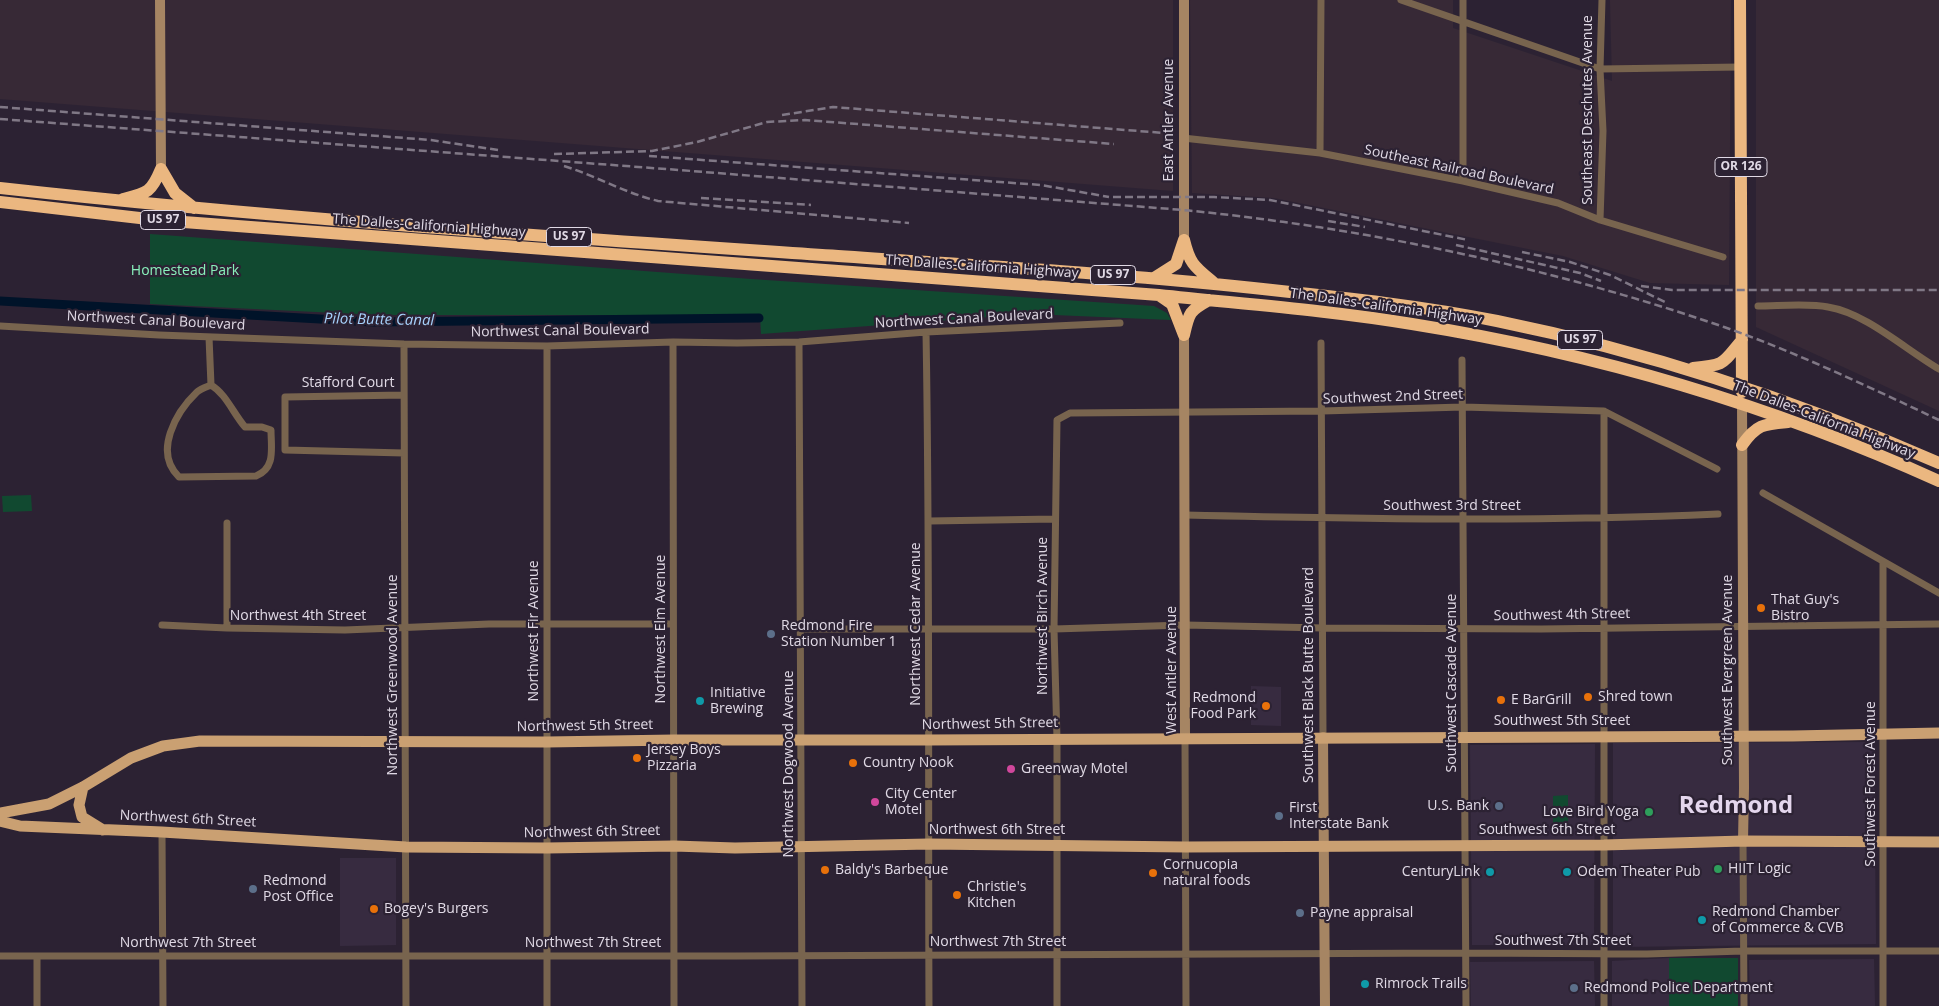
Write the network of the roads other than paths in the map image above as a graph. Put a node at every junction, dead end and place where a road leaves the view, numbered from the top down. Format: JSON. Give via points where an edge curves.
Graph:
{"nodes":[{"id":1,"x":160,"y":0,"type":"edge"},
{"id":2,"x":1184,"y":0,"type":"edge"},
{"id":3,"x":1321,"y":0,"type":"edge"},
{"id":4,"x":1401,"y":0,"type":"edge"},
{"id":5,"x":1463,"y":0,"type":"edge"},
{"id":6,"x":1602,"y":0,"type":"edge"},
{"id":7,"x":1740,"y":0,"type":"edge"},
{"id":8,"x":1463,"y":22,"type":"junction"},
{"id":9,"x":1740,"y":67,"type":"junction"},
{"id":10,"x":1600,"y":69,"type":"junction"},
{"id":11,"x":1183,"y":138,"type":"junction"},
{"id":12,"x":1320,"y":153,"type":"junction"},
{"id":13,"x":160,"y":169,"type":"junction"},
{"id":14,"x":1463,"y":181,"type":"junction"},
{"id":15,"x":0,"y":188,"type":"edge"},
{"id":16,"x":113,"y":201,"type":"junction"},
{"id":17,"x":0,"y":202,"type":"edge"},
{"id":18,"x":194,"y":208,"type":"junction"},
{"id":19,"x":1600,"y":220,"type":"junction"},
{"id":20,"x":1184,"y":240,"type":"junction"},
{"id":21,"x":1723,"y":257,"type":"dead end"},
{"id":22,"x":1154,"y":278,"type":"junction"},
{"id":23,"x":1214,"y":283,"type":"junction"},
{"id":24,"x":1159,"y":295,"type":"junction"},
{"id":25,"x":1209,"y":300,"type":"junction"},
{"id":26,"x":1758,"y":306,"type":"dead end"},
{"id":27,"x":1120,"y":323,"type":"dead end"},
{"id":28,"x":0,"y":326,"type":"edge"},
{"id":29,"x":926,"y":332,"type":"junction"},
{"id":30,"x":1184,"y":335,"type":"junction"},
{"id":31,"x":210,"y":337,"type":"junction"},
{"id":32,"x":1742,"y":337,"type":"junction"},
{"id":33,"x":673,"y":342,"type":"junction"},
{"id":34,"x":799,"y":342,"type":"junction"},
{"id":35,"x":1322,"y":343,"type":"dead end"},
{"id":36,"x":404,"y":344,"type":"junction"},
{"id":37,"x":547,"y":346,"type":"junction"},
{"id":38,"x":1462,"y":360,"type":"dead end"},
{"id":39,"x":1687,"y":368,"type":"junction"},
{"id":40,"x":1939,"y":369,"type":"edge"},
{"id":41,"x":211,"y":385,"type":"junction"},
{"id":42,"x":1742,"y":386,"type":"junction"},
{"id":43,"x":404,"y":396,"type":"junction"},
{"id":44,"x":1742,"y":403,"type":"junction"},
{"id":45,"x":1463,"y":407,"type":"junction"},
{"id":46,"x":1322,"y":411,"type":"junction"},
{"id":47,"x":1604,"y":411,"type":"junction"},
{"id":48,"x":1183,"y":412,"type":"junction"},
{"id":49,"x":1070,"y":413,"type":"joint"},
{"id":50,"x":1793,"y":421,"type":"junction"},
{"id":51,"x":1742,"y":445,"type":"junction"},
{"id":52,"x":404,"y":453,"type":"junction"},
{"id":53,"x":1939,"y":463,"type":"edge"},
{"id":54,"x":1718,"y":469,"type":"dead end"},
{"id":55,"x":1939,"y":481,"type":"edge"},
{"id":56,"x":1763,"y":494,"type":"dead end"},
{"id":57,"x":1718,"y":514,"type":"dead end"},
{"id":58,"x":1186,"y":515,"type":"junction"},
{"id":59,"x":1055,"y":518,"type":"junction"},
{"id":60,"x":1323,"y":518,"type":"junction"},
{"id":61,"x":1463,"y":518,"type":"junction"},
{"id":62,"x":1604,"y":519,"type":"junction"},
{"id":63,"x":929,"y":521,"type":"junction"},
{"id":64,"x":226,"y":523,"type":"dead end"},
{"id":65,"x":1883,"y":562,"type":"junction"},
{"id":66,"x":1939,"y":593,"type":"edge"},
{"id":67,"x":547,"y":624,"type":"junction"},
{"id":68,"x":673,"y":624,"type":"junction"},
{"id":69,"x":1939,"y":624,"type":"edge"},
{"id":70,"x":162,"y":625,"type":"dead end"},
{"id":71,"x":1185,"y":625,"type":"junction"},
{"id":72,"x":1883,"y":625,"type":"junction"},
{"id":73,"x":1604,"y":627,"type":"junction"},
{"id":74,"x":1743,"y":627,"type":"junction"},
{"id":75,"x":227,"y":628,"type":"junction"},
{"id":76,"x":405,"y":628,"type":"junction"},
{"id":77,"x":1323,"y":628,"type":"junction"},
{"id":78,"x":1464,"y":628,"type":"junction"},
{"id":79,"x":801,"y":629,"type":"junction"},
{"id":80,"x":928,"y":629,"type":"junction"},
{"id":81,"x":1054,"y":629,"type":"junction"},
{"id":82,"x":1939,"y":732,"type":"edge"},
{"id":83,"x":1883,"y":733,"type":"junction"},
{"id":84,"x":1744,"y":735,"type":"junction"},
{"id":85,"x":1604,"y":736,"type":"junction"},
{"id":86,"x":1323,"y":737,"type":"junction"},
{"id":87,"x":1465,"y":737,"type":"junction"},
{"id":88,"x":1185,"y":738,"type":"junction"},
{"id":89,"x":1057,"y":739,"type":"junction"},
{"id":90,"x":674,"y":740,"type":"junction"},
{"id":91,"x":802,"y":740,"type":"junction"},
{"id":92,"x":927,"y":740,"type":"junction"},
{"id":93,"x":405,"y":742,"type":"junction"},
{"id":94,"x":547,"y":742,"type":"junction"},
{"id":95,"x":83,"y":787,"type":"junction"},
{"id":96,"x":0,"y":813,"type":"edge"},
{"id":97,"x":0,"y":821,"type":"edge"},
{"id":98,"x":104,"y":831,"type":"junction"},
{"id":99,"x":162,"y":832,"type":"junction"},
{"id":100,"x":1743,"y":841,"type":"junction"},
{"id":101,"x":1883,"y":842,"type":"junction"},
{"id":102,"x":1939,"y":842,"type":"edge"},
{"id":103,"x":929,"y":844,"type":"junction"},
{"id":104,"x":1057,"y":845,"type":"junction"},
{"id":105,"x":1465,"y":845,"type":"junction"},
{"id":106,"x":1604,"y":845,"type":"junction"},
{"id":107,"x":674,"y":846,"type":"junction"},
{"id":108,"x":802,"y":846,"type":"junction"},
{"id":109,"x":1323,"y":846,"type":"junction"},
{"id":110,"x":406,"y":847,"type":"junction"},
{"id":111,"x":1186,"y":847,"type":"junction"},
{"id":112,"x":547,"y":848,"type":"junction"},
{"id":113,"x":1939,"y":950,"type":"edge"},
{"id":114,"x":1744,"y":951,"type":"junction"},
{"id":115,"x":1883,"y":951,"type":"junction"},
{"id":116,"x":1466,"y":953,"type":"junction"},
{"id":117,"x":929,"y":954,"type":"junction"},
{"id":118,"x":1057,"y":954,"type":"junction"},
{"id":119,"x":1186,"y":954,"type":"junction"},
{"id":120,"x":1325,"y":954,"type":"junction"},
{"id":121,"x":1604,"y":954,"type":"junction"},
{"id":122,"x":163,"y":955,"type":"junction"},
{"id":123,"x":802,"y":955,"type":"junction"},
{"id":124,"x":0,"y":956,"type":"edge"},
{"id":125,"x":37,"y":956,"type":"junction"},
{"id":126,"x":406,"y":956,"type":"junction"},
{"id":127,"x":547,"y":956,"type":"junction"},
{"id":128,"x":674,"y":956,"type":"junction"},
{"id":129,"x":37,"y":1006,"type":"edge"},
{"id":130,"x":163,"y":1006,"type":"edge"},
{"id":131,"x":406,"y":1006,"type":"edge"},
{"id":132,"x":547,"y":1006,"type":"edge"},
{"id":133,"x":674,"y":1006,"type":"edge"},
{"id":134,"x":802,"y":1006,"type":"edge"},
{"id":135,"x":929,"y":1006,"type":"edge"},
{"id":136,"x":1057,"y":1006,"type":"edge"},
{"id":137,"x":1186,"y":1006,"type":"edge"},
{"id":138,"x":1325,"y":1006,"type":"edge"},
{"id":139,"x":1466,"y":1006,"type":"edge"},
{"id":140,"x":1604,"y":1006,"type":"edge"},
{"id":141,"x":1744,"y":1006,"type":"edge"},
{"id":142,"x":1883,"y":1006,"type":"edge"}],
"edges":[{"from":1,"to":13,"type":"street"},
{"from":2,"to":11,"type":"street","name":"East Antler Avenue"},
{"from":3,"to":12,"type":"street"},
{"from":4,"to":8,"type":"street"},
{"from":5,"to":8,"type":"street"},
{"from":6,"to":10,"type":"street","name":"Southeast Deschutes Avenue"},
{"from":7,"to":9,"type":"highway","number":"OR 126"},
{"from":8,"to":10,"type":"street"},
{"from":8,"to":14,"type":"street"},
{"from":9,"to":10,"type":"street"},
{"from":9,"to":32,"type":"highway","number":"OR 126"},
{"from":10,"to":19,"type":"street","name":"Southeast Deschutes Avenue","via":[[1603,131]]},
{"from":11,"to":12,"type":"street","name":"Southeast Railroad Boulevard"},
{"from":11,"to":20,"type":"street","name":"East Antler Avenue"},
{"from":12,"to":14,"type":"street","name":"Southeast Railroad Boulevard"},
{"from":13,"to":16,"type":"highway","via":[[155,183],[146,193]]},
{"from":13,"to":18,"type":"highway","via":[[175,193]]},
{"from":14,"to":19,"type":"street","name":"Southeast Railroad Boulevard","via":[[1558,204]]},
{"from":15,"to":16,"type":"highway","name":"The Dalles-California Highway","number":"US 97"},
{"from":16,"to":18,"type":"highway","name":"The Dalles-California Highway","number":"US 97"},
{"from":17,"to":24,"type":"highway","name":"The Dalles-California Highway","number":"US 97","via":[[166,221]]},
{"from":18,"to":22,"type":"highway","name":"The Dalles-California Highway","number":"US 97"},
{"from":19,"to":21,"type":"street","name":"Southeast Railroad Boulevard"},
{"from":20,"to":22,"type":"highway","via":[[1176,264]]},
{"from":20,"to":23,"type":"highway","via":[[1193,266]]},
{"from":22,"to":23,"type":"highway","name":"The Dalles-California Highway","number":"US 97"},
{"from":23,"to":39,"type":"highway","name":"The Dalles-California Highway","number":"US 97","via":[[1369,300],[1494,321]]},
{"from":24,"to":25,"type":"highway","name":"The Dalles-California Highway","number":"US 97"},
{"from":24,"to":30,"type":"highway","via":[[1172,304]]},
{"from":25,"to":30,"type":"highway","via":[[1190,313]]},
{"from":25,"to":44,"type":"highway","name":"The Dalles-California Highway","number":"US 97","via":[[1368,317],[1490,337],[1621,367]]},
{"from":26,"to":40,"type":"street","via":[[1827,307],[1846,312],[1886,333]]},
{"from":27,"to":29,"type":"street","name":"Northwest Canal Boulevard"},
{"from":28,"to":31,"type":"street","name":"Northwest Canal Boulevard"},
{"from":29,"to":34,"type":"street","name":"Northwest Canal Boulevard"},
{"from":29,"to":63,"type":"street","name":"Northwest Cedar Avenue"},
{"from":30,"to":48,"type":"street","name":"West Antler Avenue"},
{"from":31,"to":36,"type":"street","name":"Northwest Canal Boulevard"},
{"from":31,"to":41,"type":"street"},
{"from":32,"to":39,"type":"highway","via":[[1717,366]]},
{"from":32,"to":42,"type":"highway","name":"Southwest Evergreen Avenue","number":"OR 126"},
{"from":33,"to":34,"type":"street","name":"Northwest Canal Boulevard"},
{"from":33,"to":37,"type":"street","name":"Northwest Canal Boulevard"},
{"from":33,"to":68,"type":"street","name":"Northwest Elm Avenue"},
{"from":34,"to":79,"type":"street","name":"Northwest Dogwood Avenue"},
{"from":35,"to":46,"type":"street","name":"Southwest Black Butte Boulevard"},
{"from":36,"to":37,"type":"street","name":"Northwest Canal Boulevard"},
{"from":36,"to":43,"type":"street","name":"Northwest Greenwood Avenue"},
{"from":37,"to":67,"type":"street","name":"Northwest Fir Avenue"},
{"from":38,"to":45,"type":"street","name":"Southwest Cascade Avenue"},
{"from":39,"to":42,"type":"highway","name":"The Dalles-California Highway","number":"US 97"},
{"from":41,"to":41,"type":"street","via":[[197,392],[168,434],[168,457],[173,471],[179,476],[256,476],[265,472],[270,463],[271,430],[245,427],[220,391]]},
{"from":42,"to":44,"type":"highway","name":"Southwest Evergreen Avenue","number":"OR 126"},
{"from":42,"to":53,"type":"highway","name":"The Dalles-California Highway","number":"US 97","via":[[1880,437]]},
{"from":43,"to":52,"type":"street","name":"Northwest Greenwood Avenue"},
{"from":43,"to":52,"type":"street","name":"Stafford Court","via":[[285,396],[285,450]]},
{"from":44,"to":50,"type":"highway","name":"The Dalles-California Highway","number":"US 97"},
{"from":44,"to":51,"type":"street","name":"Southwest Evergreen Avenue"},
{"from":45,"to":46,"type":"street","name":"Southwest 2nd Street"},
{"from":45,"to":47,"type":"street","name":"Southwest 2nd Street"},
{"from":45,"to":61,"type":"street","name":"Southwest Cascade Avenue"},
{"from":46,"to":48,"type":"street","name":"Southwest 2nd Street"},
{"from":46,"to":60,"type":"street","name":"Southwest Black Butte Boulevard"},
{"from":47,"to":54,"type":"street"},
{"from":47,"to":62,"type":"street"},
{"from":48,"to":49,"type":"street","name":"Southwest 2nd Street"},
{"from":48,"to":58,"type":"street","name":"West Antler Avenue"},
{"from":49,"to":59,"type":"street","name":"Northwest Birch Avenue","via":[[1057,420]]},
{"from":50,"to":51,"type":"highway","via":[[1759,426]]},
{"from":50,"to":55,"type":"highway","name":"The Dalles-California Highway","number":"US 97"},
{"from":51,"to":74,"type":"street","name":"Southwest Evergreen Avenue"},
{"from":52,"to":76,"type":"street","name":"Northwest Greenwood Avenue"},
{"from":56,"to":65,"type":"street"},
{"from":57,"to":62,"type":"street","name":"Southwest 3rd Street"},
{"from":58,"to":60,"type":"street","name":"Southwest 3rd Street"},
{"from":58,"to":71,"type":"street","name":"West Antler Avenue"},
{"from":59,"to":63,"type":"street"},
{"from":59,"to":81,"type":"street","name":"Northwest Birch Avenue"},
{"from":60,"to":61,"type":"street","name":"Southwest 3rd Street"},
{"from":60,"to":77,"type":"street","name":"Southwest Black Butte Boulevard"},
{"from":61,"to":62,"type":"street","name":"Southwest 3rd Street"},
{"from":61,"to":78,"type":"street","name":"Southwest Cascade Avenue"},
{"from":62,"to":73,"type":"street"},
{"from":63,"to":80,"type":"street","name":"Northwest Cedar Avenue"},
{"from":64,"to":75,"type":"street"},
{"from":65,"to":66,"type":"street"},
{"from":65,"to":72,"type":"street","name":"Southwest Forest Avenue"},
{"from":67,"to":68,"type":"street","name":"Northwest 4th Street"},
{"from":67,"to":76,"type":"street","name":"Northwest 4th Street"},
{"from":67,"to":94,"type":"street","name":"Northwest Fir Avenue"},
{"from":68,"to":90,"type":"street","name":"Northwest Elm Avenue"},
{"from":69,"to":72,"type":"street","name":"Southwest 4th Street"},
{"from":70,"to":75,"type":"street","name":"Northwest 4th Street"},
{"from":71,"to":77,"type":"street","name":"Southwest 4th Street"},
{"from":71,"to":81,"type":"street"},
{"from":71,"to":88,"type":"street","name":"West Antler Avenue"},
{"from":72,"to":74,"type":"street","name":"Southwest 4th Street"},
{"from":72,"to":83,"type":"street","name":"Southwest Forest Avenue"},
{"from":73,"to":74,"type":"street","name":"Southwest 4th Street"},
{"from":73,"to":78,"type":"street","name":"Southwest 4th Street"},
{"from":73,"to":85,"type":"street"},
{"from":74,"to":84,"type":"street","name":"Southwest Evergreen Avenue"},
{"from":75,"to":76,"type":"street","name":"Northwest 4th Street"},
{"from":76,"to":93,"type":"street","name":"Northwest Greenwood Avenue"},
{"from":77,"to":78,"type":"street","name":"Southwest 4th Street"},
{"from":77,"to":86,"type":"street","name":"Southwest Black Butte Boulevard"},
{"from":78,"to":87,"type":"street","name":"Southwest Cascade Avenue"},
{"from":79,"to":80,"type":"street"},
{"from":79,"to":91,"type":"street","name":"Northwest Dogwood Avenue"},
{"from":80,"to":81,"type":"street"},
{"from":80,"to":92,"type":"street","name":"Northwest Cedar Avenue"},
{"from":81,"to":89,"type":"street","name":"Northwest Birch Avenue"},
{"from":82,"to":83,"type":"main road","name":"Southwest 5th Street"},
{"from":83,"to":84,"type":"main road","name":"Southwest 5th Street"},
{"from":83,"to":101,"type":"street","name":"Southwest Forest Avenue"},
{"from":84,"to":85,"type":"main road","name":"Southwest 5th Street"},
{"from":84,"to":100,"type":"street","name":"Southwest Evergreen Avenue"},
{"from":85,"to":87,"type":"main road","name":"Southwest 5th Street"},
{"from":85,"to":106,"type":"street"},
{"from":86,"to":87,"type":"main road","name":"Southwest 5th Street"},
{"from":86,"to":88,"type":"main road","name":"Southwest 5th Street"},
{"from":86,"to":109,"type":"street","name":"Southwest Black Butte Boulevard"},
{"from":87,"to":105,"type":"street","name":"Southwest Cascade Avenue"},
{"from":88,"to":89,"type":"main road","name":"Northwest 5th Street"},
{"from":88,"to":111,"type":"street","name":"West Antler Avenue"},
{"from":89,"to":92,"type":"main road","name":"Northwest 5th Street"},
{"from":89,"to":104,"type":"street","name":"Northwest Birch Avenue"},
{"from":90,"to":91,"type":"main road","name":"Northwest 5th Street"},
{"from":90,"to":94,"type":"main road","name":"Northwest 5th Street"},
{"from":90,"to":107,"type":"street","name":"Northwest Elm Avenue"},
{"from":91,"to":92,"type":"main road","name":"Northwest 5th Street"},
{"from":91,"to":108,"type":"street","name":"Northwest Dogwood Avenue"},
{"from":92,"to":103,"type":"street","name":"Northwest Cedar Avenue"},
{"from":93,"to":94,"type":"main road","name":"Northwest 5th Street"},
{"from":93,"to":95,"type":"main road","name":"Northwest 5th Street","via":[[206,741],[163,746],[131,758]]},
{"from":93,"to":110,"type":"street","name":"Northwest Greenwood Avenue"},
{"from":94,"to":112,"type":"street","name":"Northwest Fir Avenue"},
{"from":95,"to":96,"type":"main road","name":"Northwest 5th Street","via":[[49,804]]},
{"from":95,"to":98,"type":"main road","via":[[79,805],[82,817]]},
{"from":97,"to":98,"type":"main road","name":"Northwest 6th Street","via":[[20,826]]},
{"from":98,"to":99,"type":"main road","name":"Northwest 6th Street"},
{"from":99,"to":110,"type":"main road","name":"Northwest 6th Street"},
{"from":99,"to":122,"type":"street"},
{"from":100,"to":101,"type":"main road","name":"Southwest 6th Street"},
{"from":100,"to":106,"type":"main road","name":"Southwest 6th Street"},
{"from":100,"to":114,"type":"street","name":"Southwest Evergreen Avenue"},
{"from":101,"to":102,"type":"main road","name":"Southwest 6th Street"},
{"from":101,"to":115,"type":"street","name":"Southwest Forest Avenue"},
{"from":103,"to":104,"type":"main road","name":"Northwest 6th Street"},
{"from":103,"to":108,"type":"main road","name":"Northwest 6th Street"},
{"from":103,"to":117,"type":"street","name":"Northwest Cedar Avenue"},
{"from":104,"to":111,"type":"main road","name":"Northwest 6th Street"},
{"from":104,"to":118,"type":"street","name":"Northwest Birch Avenue"},
{"from":105,"to":106,"type":"main road","name":"Southwest 6th Street"},
{"from":105,"to":109,"type":"main road","name":"Southwest 6th Street"},
{"from":105,"to":116,"type":"street","name":"Southwest Cascade Avenue"},
{"from":106,"to":121,"type":"street"},
{"from":107,"to":108,"type":"main road","name":"Northwest 6th Street"},
{"from":107,"to":112,"type":"main road","name":"Northwest 6th Street"},
{"from":107,"to":128,"type":"street","name":"Northwest Elm Avenue"},
{"from":108,"to":123,"type":"street","name":"Northwest Dogwood Avenue"},
{"from":109,"to":111,"type":"main road","name":"Southwest 6th Street"},
{"from":109,"to":120,"type":"street","name":"Southwest Black Butte Boulevard"},
{"from":110,"to":112,"type":"main road","name":"Northwest 6th Street"},
{"from":110,"to":126,"type":"street","name":"Northwest Greenwood Avenue"},
{"from":111,"to":119,"type":"street","name":"West Antler Avenue"},
{"from":112,"to":127,"type":"street","name":"Northwest Fir Avenue"},
{"from":113,"to":115,"type":"street","name":"Southwest 7th Street"},
{"from":114,"to":115,"type":"street","name":"Southwest 7th Street"},
{"from":114,"to":121,"type":"street","name":"Southwest 7th Street"},
{"from":114,"to":141,"type":"street","name":"Southwest Evergreen Avenue"},
{"from":115,"to":142,"type":"street","name":"Southwest Forest Avenue"},
{"from":116,"to":120,"type":"street","name":"Southwest 7th Street"},
{"from":116,"to":121,"type":"street","name":"Southwest 7th Street"},
{"from":116,"to":139,"type":"street","name":"Southwest Cascade Avenue"},
{"from":117,"to":118,"type":"street","name":"Northwest 7th Street"},
{"from":117,"to":123,"type":"street","name":"Northwest 7th Street"},
{"from":117,"to":135,"type":"street","name":"Northwest Cedar Avenue"},
{"from":118,"to":119,"type":"street","name":"Northwest 7th Street"},
{"from":118,"to":136,"type":"street","name":"Northwest Birch Avenue"},
{"from":119,"to":120,"type":"street","name":"Southwest 7th Street"},
{"from":119,"to":137,"type":"street","name":"West Antler Avenue"},
{"from":120,"to":138,"type":"street","name":"Southwest Black Butte Boulevard"},
{"from":121,"to":140,"type":"street"},
{"from":122,"to":125,"type":"street","name":"Northwest 7th Street"},
{"from":122,"to":126,"type":"street","name":"Northwest 7th Street"},
{"from":122,"to":130,"type":"street"},
{"from":123,"to":128,"type":"street","name":"Northwest 7th Street"},
{"from":123,"to":134,"type":"street","name":"Northwest Dogwood Avenue"},
{"from":124,"to":125,"type":"street","name":"Northwest 7th Street"},
{"from":125,"to":129,"type":"street"},
{"from":126,"to":127,"type":"street","name":"Northwest 7th Street"},
{"from":126,"to":131,"type":"street","name":"Northwest Greenwood Avenue"},
{"from":127,"to":128,"type":"street","name":"Northwest 7th Street"},
{"from":127,"to":132,"type":"street","name":"Northwest Fir Avenue"},
{"from":128,"to":133,"type":"street","name":"Northwest Elm Avenue"}]}
